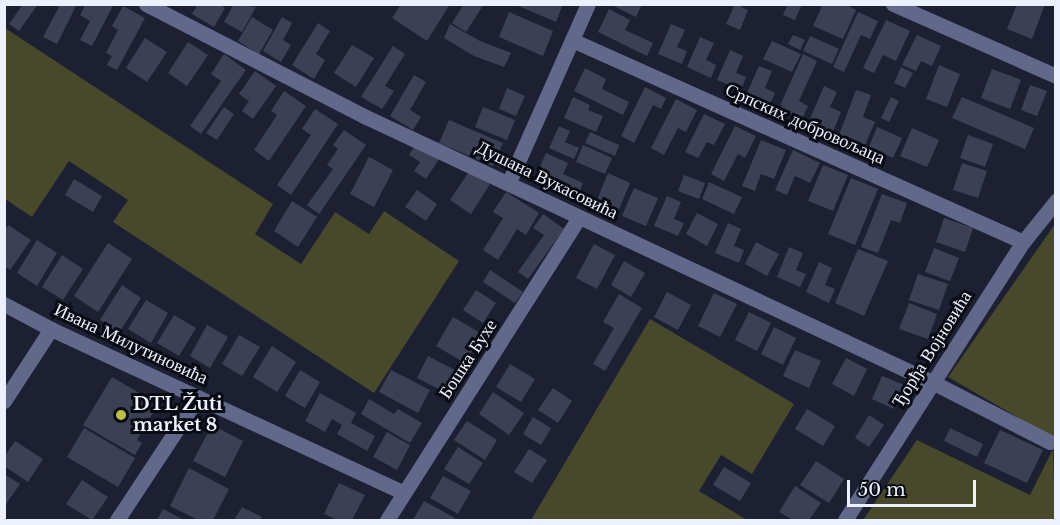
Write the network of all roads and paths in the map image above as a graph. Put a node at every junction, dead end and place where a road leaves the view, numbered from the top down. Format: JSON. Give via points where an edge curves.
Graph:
{"nodes":[{"id":1,"x":146,"y":4,"type":"edge"},
{"id":2,"x":588,"y":4,"type":"edge"},
{"id":3,"x":893,"y":4,"type":"edge"},
{"id":4,"x":572,"y":40,"type":"junction"},
{"id":5,"x":1056,"y":76,"type":"edge"},
{"id":6,"x":509,"y":182,"type":"junction"},
{"id":7,"x":1056,"y":201,"type":"edge"},
{"id":8,"x":579,"y":218,"type":"junction"},
{"id":9,"x":1023,"y":242,"type":"junction"},
{"id":10,"x":4,"y":304,"type":"edge"},
{"id":11,"x":51,"y":329,"type":"junction"},
{"id":12,"x":934,"y":383,"type":"junction"},
{"id":13,"x":198,"y":397,"type":"junction"},
{"id":14,"x":4,"y":401,"type":"edge"},
{"id":15,"x":1050,"y":442,"type":"dead end"},
{"id":16,"x":404,"y":494,"type":"junction"},
{"id":17,"x":117,"y":520,"type":"edge"},
{"id":18,"x":387,"y":520,"type":"edge"},
{"id":19,"x":845,"y":520,"type":"edge"}],
"edges":[{"from":1,"to":6,"type":"street","name":"Душана Вукасовића","via":[[366,117]]},
{"from":2,"to":4,"type":"street"},
{"from":3,"to":5,"type":"street"},
{"from":4,"to":6,"type":"street"},
{"from":4,"to":9,"type":"street","name":"Српских добровољаца"},
{"from":6,"to":8,"type":"street","name":"Душана Вукасовића"},
{"from":7,"to":9,"type":"street","name":"Ђорђа Војновића"},
{"from":8,"to":12,"type":"street","name":"Душана Вукасовића"},
{"from":8,"to":16,"type":"street","name":"Бошка Бухе"},
{"from":9,"to":12,"type":"street","name":"Ђорђа Војновића"},
{"from":10,"to":11,"type":"street","name":"Ивана Милутиновића"},
{"from":11,"to":13,"type":"street","name":"Ивана Милутиновића"},
{"from":11,"to":14,"type":"street"},
{"from":12,"to":15,"type":"street","name":"Душана Вукасовића"},
{"from":12,"to":19,"type":"street","name":"Ђорђа Војновића"},
{"from":13,"to":16,"type":"street","name":"Ивана Милутиновића"},
{"from":13,"to":17,"type":"street"},
{"from":16,"to":18,"type":"street","name":"Бошка Бухе"}]}
